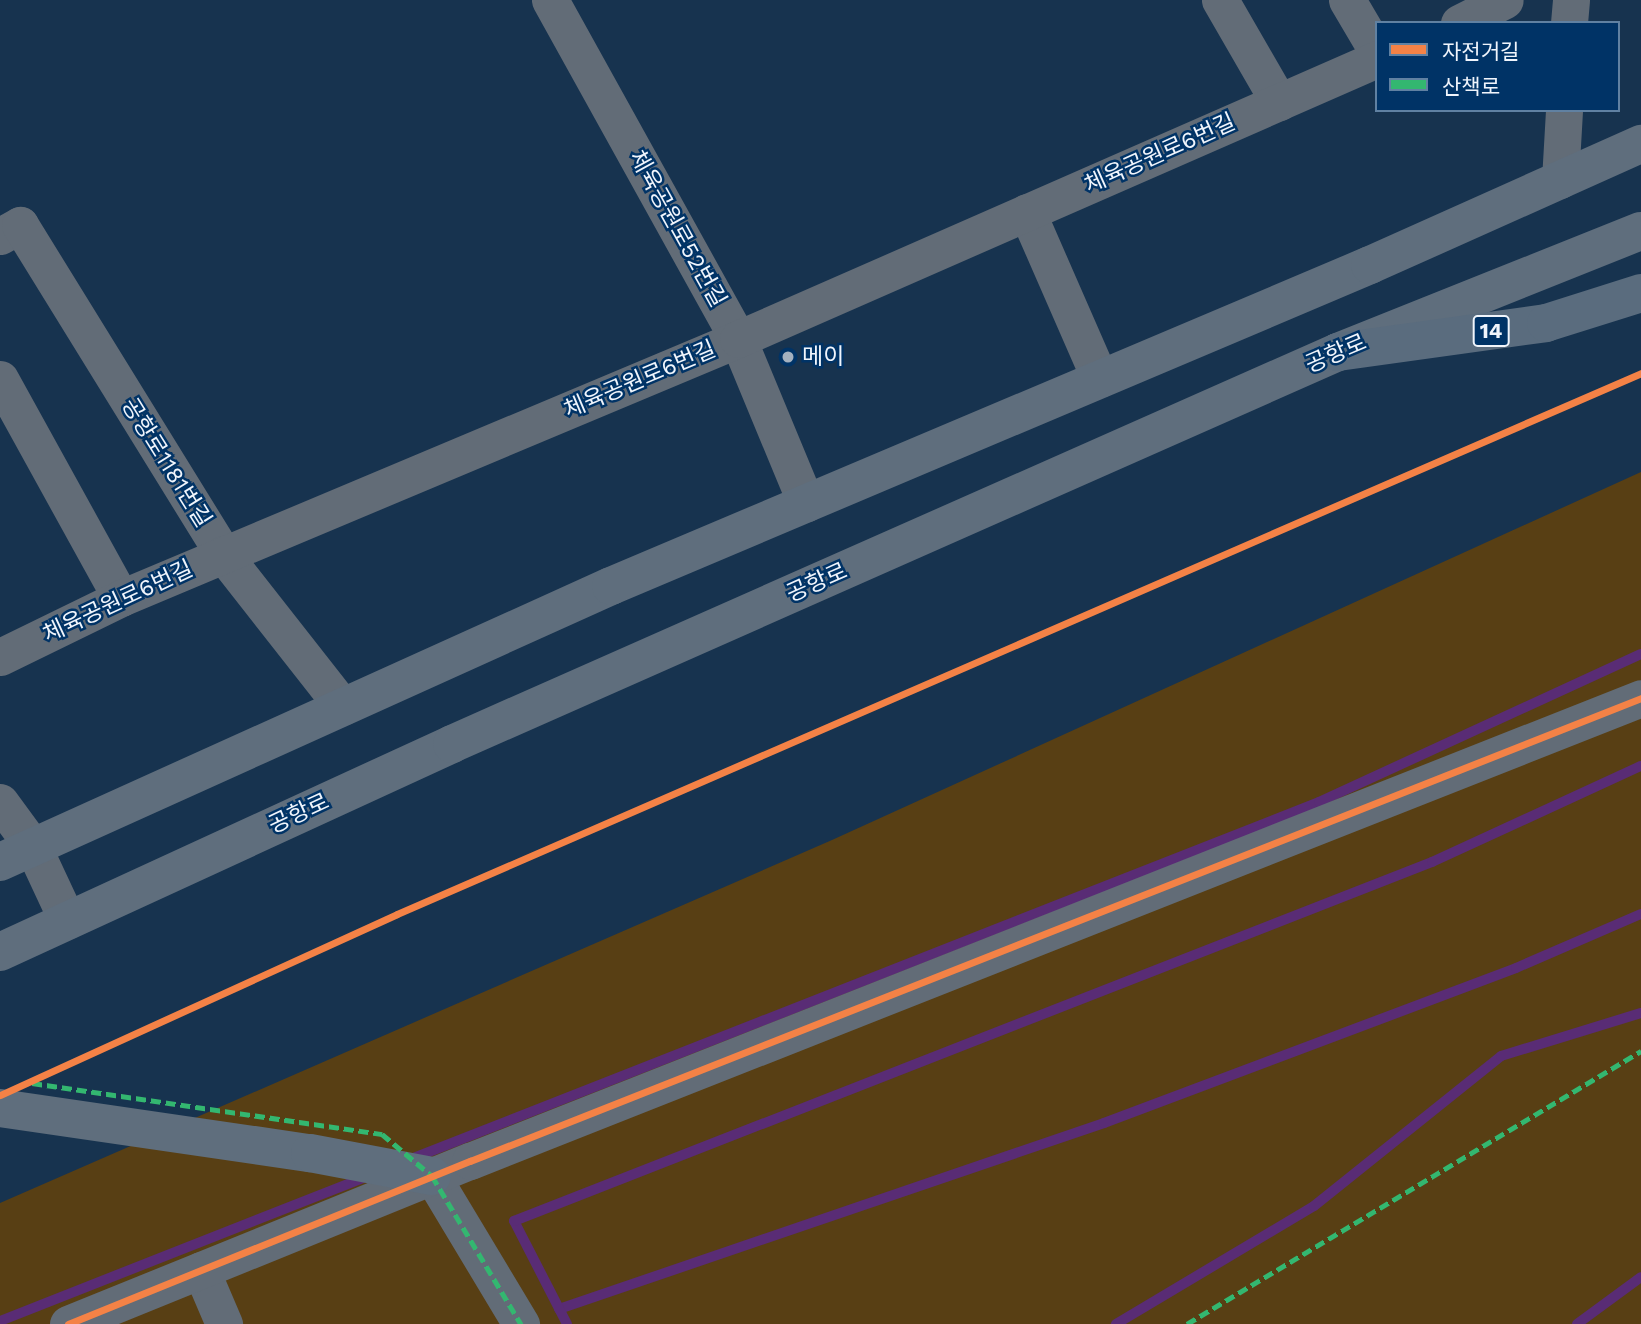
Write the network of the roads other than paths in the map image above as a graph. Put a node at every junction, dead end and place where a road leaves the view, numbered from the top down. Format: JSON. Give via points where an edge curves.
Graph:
{"nodes":[{"id":1,"x":550,"y":0,"type":"edge"},
{"id":2,"x":1220,"y":0,"type":"edge"},
{"id":3,"x":1347,"y":0,"type":"edge"},
{"id":4,"x":1571,"y":0,"type":"edge"},
{"id":5,"x":1495,"y":3,"type":"edge"},
{"id":6,"x":1463,"y":21,"type":"edge"},
{"id":7,"x":1570,"y":21,"type":"edge"},
{"id":8,"x":1375,"y":48,"type":"edge"},
{"id":9,"x":1375,"y":60,"type":"edge"},
{"id":10,"x":1279,"y":102,"type":"junction"},
{"id":11,"x":1564,"y":112,"type":"edge"},
{"id":12,"x":1641,"y":144,"type":"edge"},
{"id":13,"x":1560,"y":180,"type":"junction"},
{"id":14,"x":1027,"y":212,"type":"junction"},
{"id":15,"x":1641,"y":231,"type":"edge"},
{"id":16,"x":0,"y":236,"type":"edge"},
{"id":17,"x":1641,"y":293,"type":"edge"},
{"id":18,"x":738,"y":338,"type":"junction"},
{"id":19,"x":1338,"y":352,"type":"junction"},
{"id":20,"x":0,"y":379,"type":"edge"},
{"id":21,"x":1100,"y":379,"type":"junction"},
{"id":22,"x":806,"y":503,"type":"junction"},
{"id":23,"x":223,"y":554,"type":"junction"},
{"id":24,"x":121,"y":598,"type":"junction"},
{"id":25,"x":0,"y":657,"type":"edge"},
{"id":26,"x":1641,"y":698,"type":"edge"},
{"id":27,"x":343,"y":707,"type":"junction"},
{"id":28,"x":0,"y":802,"type":"edge"},
{"id":29,"x":16,"y":854,"type":"edge"},
{"id":30,"x":67,"y":920,"type":"junction"},
{"id":31,"x":0,"y":952,"type":"edge"},
{"id":32,"x":0,"y":1108,"type":"edge"},
{"id":33,"x":432,"y":1176,"type":"junction"},
{"id":34,"x":201,"y":1270,"type":"junction"},
{"id":35,"x":68,"y":1324,"type":"edge"},
{"id":36,"x":224,"y":1324,"type":"edge"},
{"id":37,"x":521,"y":1324,"type":"edge"}],
"edges":[{"from":1,"to":18,"type":"street","name":"체육공원로52번길"},
{"from":2,"to":10,"type":"street"},
{"from":3,"to":8,"type":"street"},
{"from":4,"to":7,"type":"street"},
{"from":5,"to":6,"type":"street"},
{"from":9,"to":10,"type":"street","name":"체육공원로6번길"},
{"from":10,"to":14,"type":"street","name":"체육공원로6번길"},
{"from":11,"to":13,"type":"street"},
{"from":12,"to":13,"type":"main road"},
{"from":13,"to":21,"type":"main road"},
{"from":14,"to":18,"type":"street","name":"체육공원로6번길"},
{"from":14,"to":21,"type":"street"},
{"from":15,"to":19,"type":"main road","name":"공항로"},
{"from":16,"to":23,"type":"street","name":"공항로1181번길","via":[[20,225]]},
{"from":17,"to":19,"type":"main road","number":"14","via":[[1546,323]]},
{"from":18,"to":22,"type":"street","name":"체육공원로52번길"},
{"from":18,"to":23,"type":"street","name":"체육공원로6번길"},
{"from":19,"to":30,"type":"main road","name":"공항로","via":[[452,744]]},
{"from":20,"to":24,"type":"street"},
{"from":21,"to":22,"type":"main road"},
{"from":22,"to":27,"type":"main road"},
{"from":23,"to":24,"type":"street","name":"체육공원로6번길"},
{"from":23,"to":27,"type":"street","name":"공항로1181번길"},
{"from":24,"to":25,"type":"street","name":"체육공원로6번길"},
{"from":26,"to":33,"type":"street"},
{"from":27,"to":29,"type":"main road"},
{"from":28,"to":29,"type":"street"},
{"from":29,"to":30,"type":"street"},
{"from":30,"to":31,"type":"main road","name":"공항로"},
{"from":32,"to":33,"type":"main road"},
{"from":33,"to":34,"type":"street"},
{"from":33,"to":37,"type":"street"},
{"from":34,"to":35,"type":"street"},
{"from":34,"to":36,"type":"street"}]}
